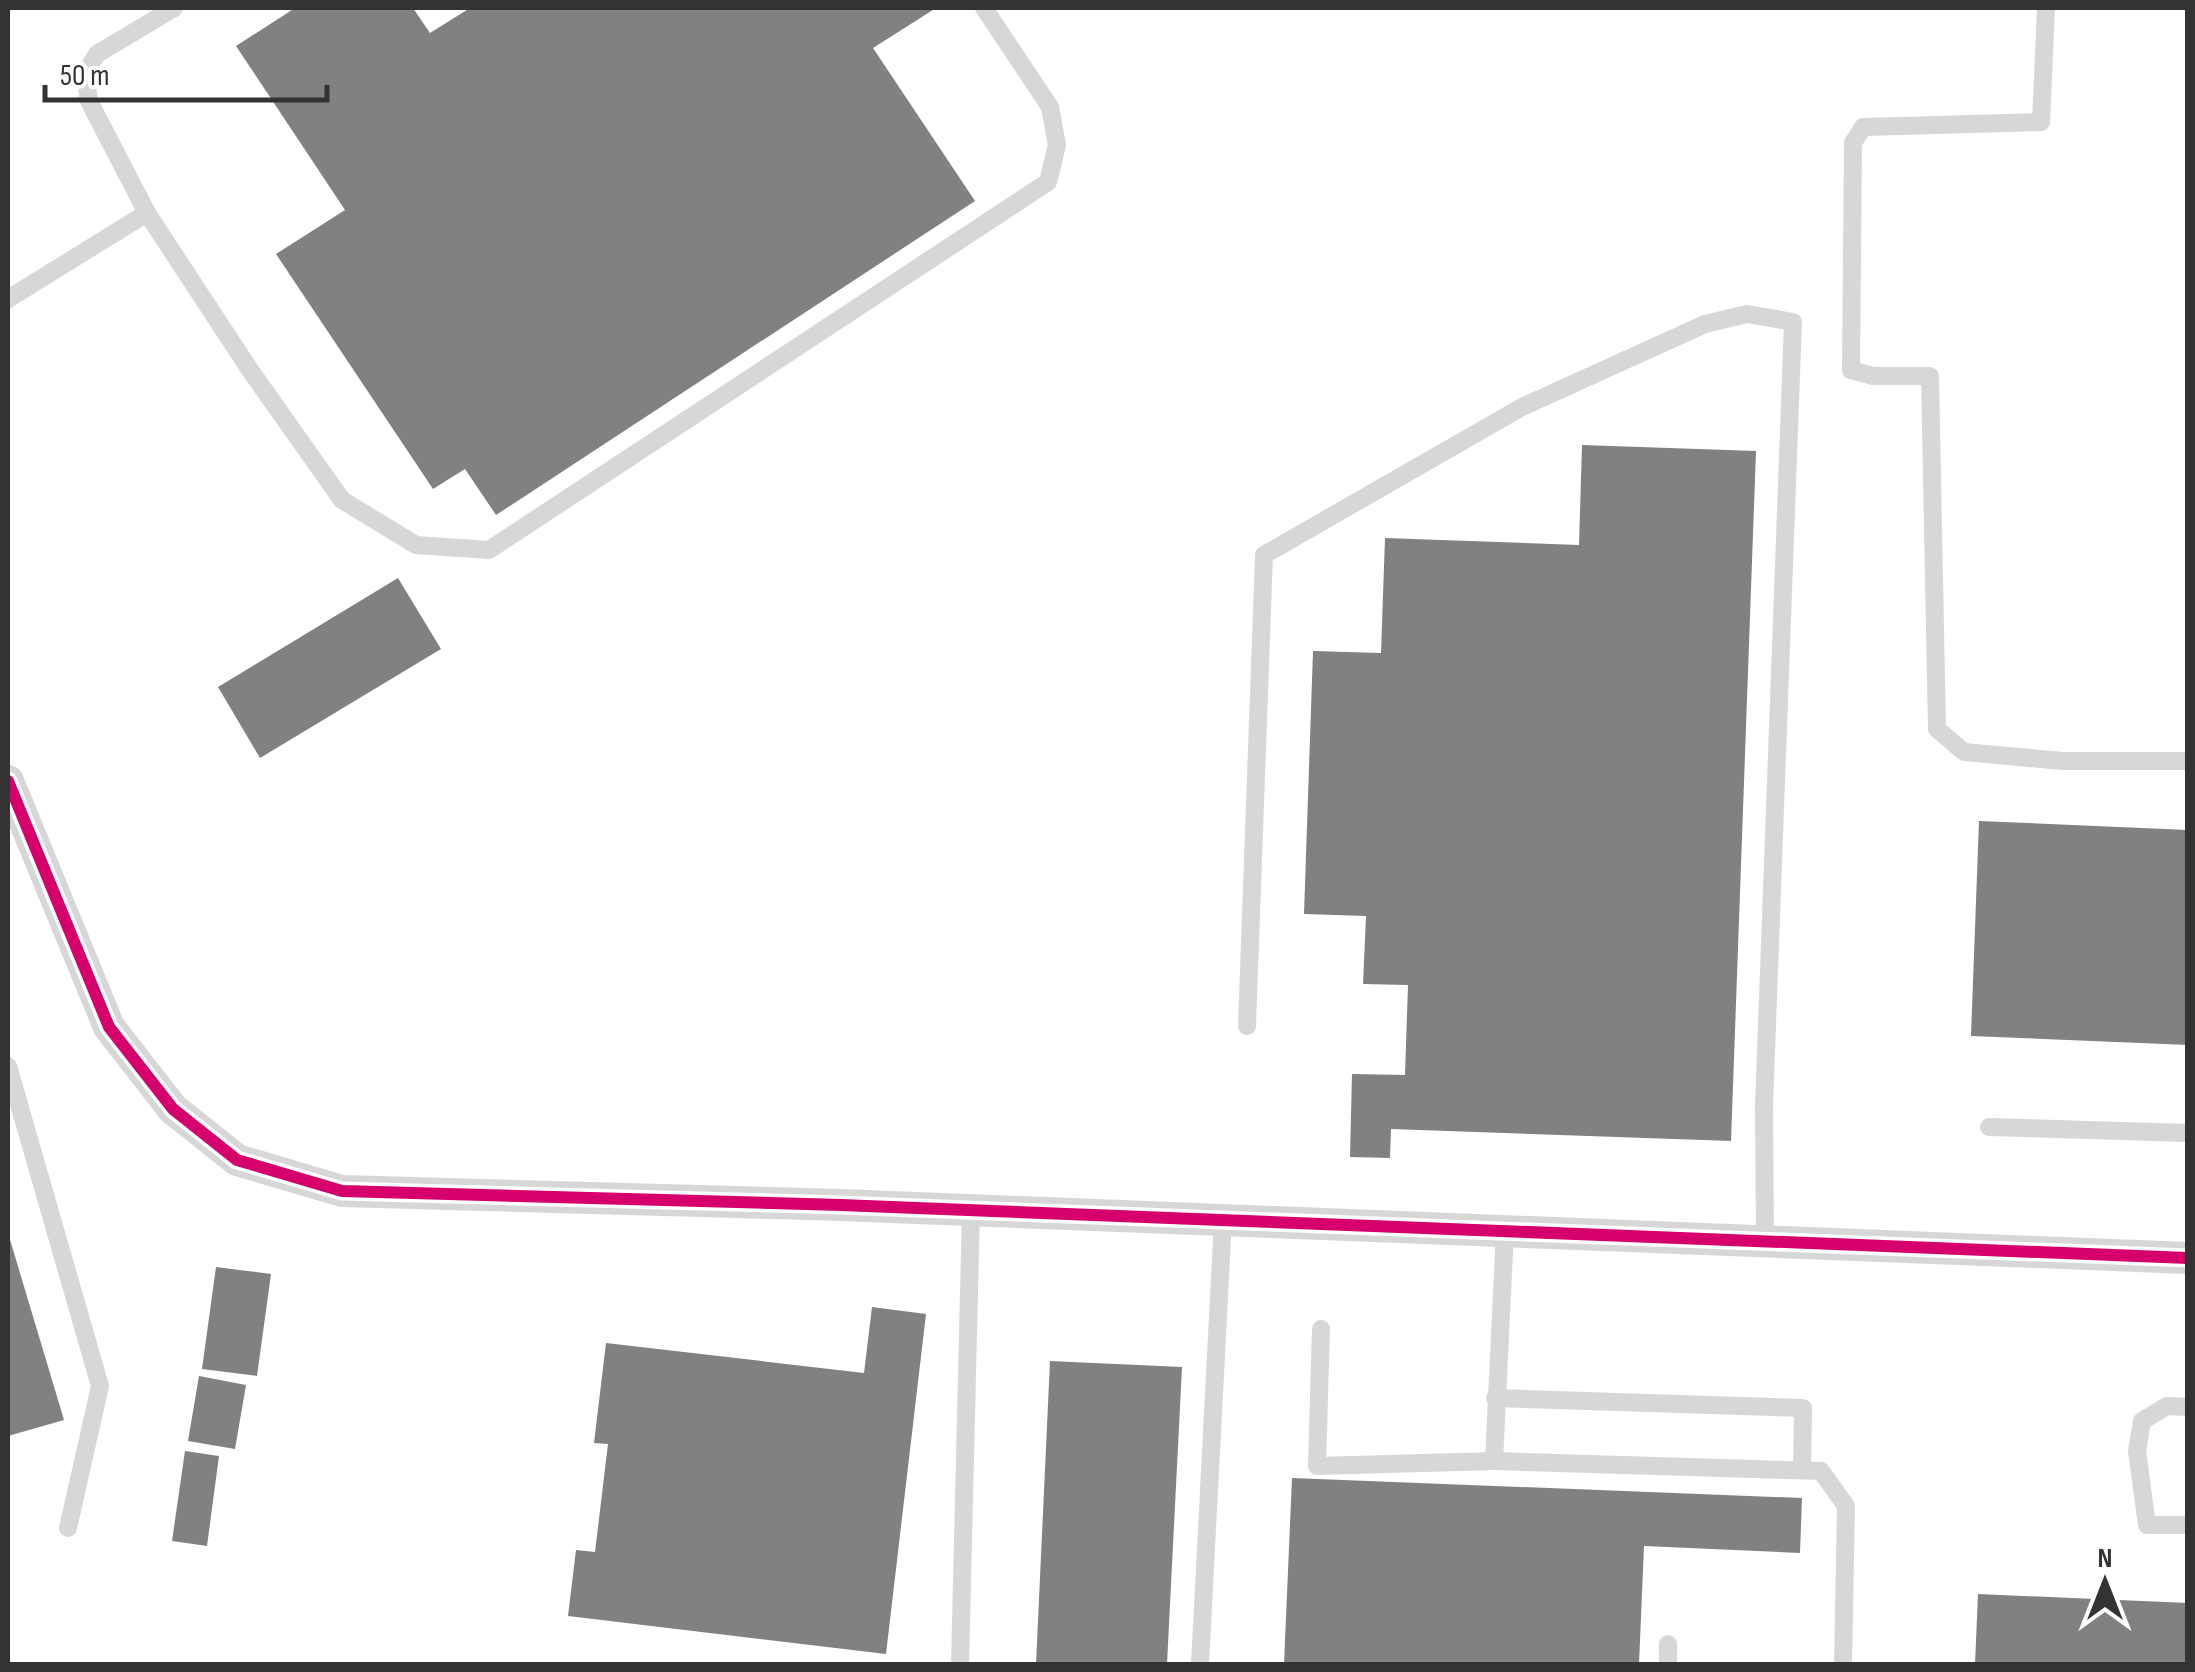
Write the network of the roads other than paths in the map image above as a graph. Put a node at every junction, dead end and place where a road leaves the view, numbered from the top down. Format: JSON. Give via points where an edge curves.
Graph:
{"nodes":[{"id":1,"x":174,"y":8,"type":"edge"},
{"id":2,"x":984,"y":8,"type":"edge"},
{"id":3,"x":2046,"y":8,"type":"edge"},
{"id":4,"x":147,"y":213,"type":"junction"},
{"id":5,"x":8,"y":299,"type":"edge"},
{"id":6,"x":2188,"y":762,"type":"edge"},
{"id":7,"x":8,"y":781,"type":"edge"},
{"id":8,"x":1247,"y":1026,"type":"dead end"},
{"id":9,"x":8,"y":1066,"type":"edge"},
{"id":10,"x":1989,"y":1128,"type":"dead end"},
{"id":11,"x":2188,"y":1133,"type":"edge"},
{"id":12,"x":971,"y":1210,"type":"junction"},
{"id":13,"x":1223,"y":1220,"type":"junction"},
{"id":14,"x":1506,"y":1232,"type":"junction"},
{"id":15,"x":1765,"y":1242,"type":"junction"},
{"id":16,"x":2188,"y":1258,"type":"edge"},
{"id":17,"x":1321,"y":1329,"type":"dead end"},
{"id":18,"x":1495,"y":1398,"type":"junction"},
{"id":19,"x":2188,"y":1407,"type":"edge"},
{"id":20,"x":1494,"y":1461,"type":"junction"},
{"id":21,"x":1802,"y":1470,"type":"junction"},
{"id":22,"x":2188,"y":1525,"type":"edge"},
{"id":23,"x":68,"y":1528,"type":"dead end"},
{"id":24,"x":1668,"y":1644,"type":"dead end"},
{"id":25,"x":960,"y":1664,"type":"edge"},
{"id":26,"x":1200,"y":1664,"type":"edge"},
{"id":27,"x":1668,"y":1664,"type":"edge"},
{"id":28,"x":1843,"y":1664,"type":"edge"}],
"edges":[{"from":1,"to":4,"type":"lane","via":[[97,54],[86,72],[88,100]]},
{"from":2,"to":4,"type":"lane","via":[[1050,107],[1056,145],[1048,182],[489,550],[416,544],[342,500]]},
{"from":3,"to":6,"type":"lane","via":[[2041,122],[1863,127],[1853,143],[1851,370],[1930,376],[1937,729],[1964,752]]},
{"from":4,"to":5,"type":"lane"},
{"from":7,"to":12,"type":"street","via":[[109,1026],[173,1109],[237,1160],[342,1191]]},
{"from":8,"to":15,"type":"lane","via":[[1264,555],[1522,407],[1705,324],[1747,314],[1793,322],[1764,1106]]},
{"from":9,"to":23,"type":"lane","via":[[100,1386]]},
{"from":10,"to":11,"type":"lane"},
{"from":12,"to":13,"type":"street"},
{"from":12,"to":25,"type":"lane"},
{"from":13,"to":14,"type":"street"},
{"from":13,"to":26,"type":"lane"},
{"from":14,"to":15,"type":"street"},
{"from":14,"to":18,"type":"lane"},
{"from":15,"to":16,"type":"street"},
{"from":17,"to":20,"type":"lane","via":[[1317,1466]]},
{"from":18,"to":20,"type":"lane"},
{"from":18,"to":21,"type":"lane","via":[[1803,1408]]},
{"from":19,"to":22,"type":"lane","via":[[2167,1406],[2142,1421],[2136,1451],[2146,1525]]},
{"from":20,"to":21,"type":"lane"},
{"from":21,"to":28,"type":"lane","via":[[1821,1471],[1846,1506]]},
{"from":24,"to":27,"type":"lane"}]}
